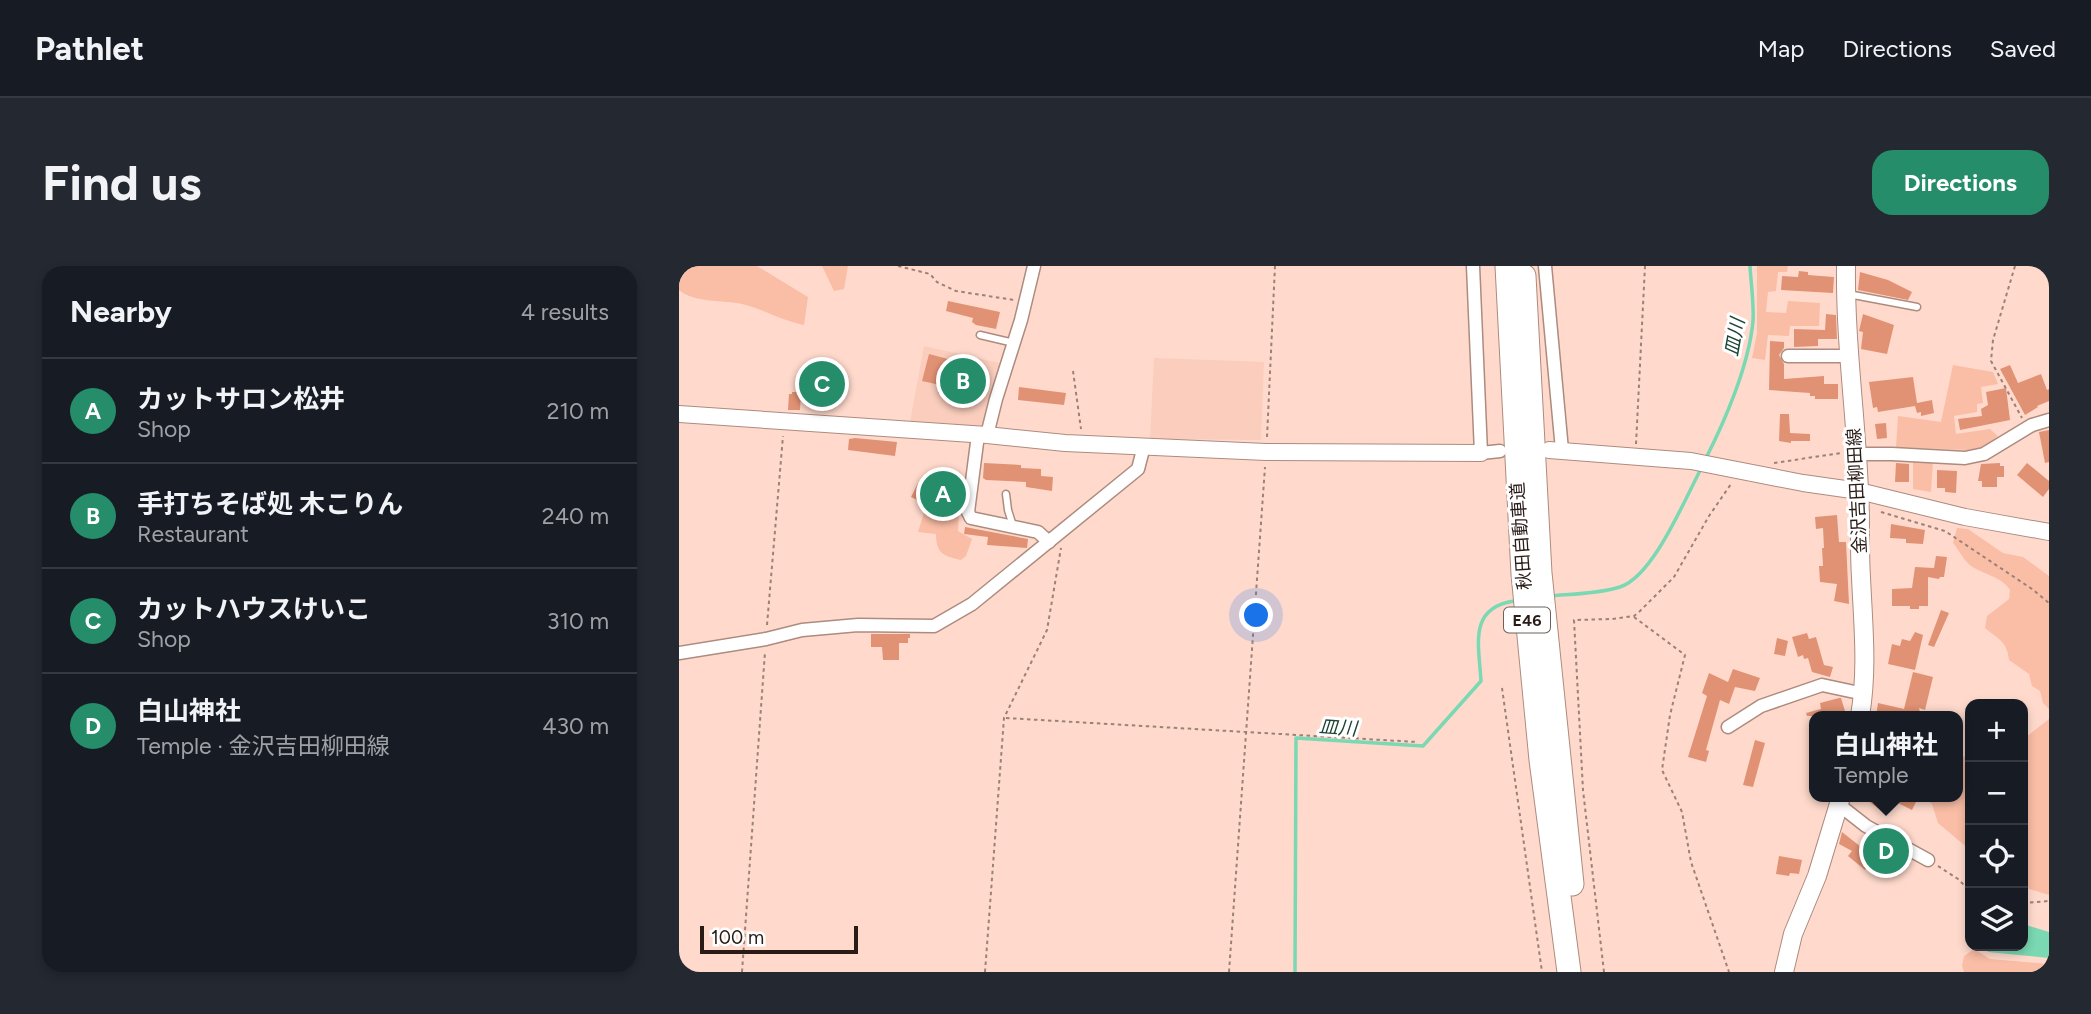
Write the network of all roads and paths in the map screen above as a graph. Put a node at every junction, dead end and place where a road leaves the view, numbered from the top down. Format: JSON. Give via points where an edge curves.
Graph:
{"nodes":[{"id":1,"x":898,"y":266,"type":"edge"},
{"id":2,"x":1034,"y":266,"type":"edge"},
{"id":3,"x":1275,"y":266,"type":"edge"},
{"id":4,"x":1473,"y":266,"type":"edge"},
{"id":5,"x":1507,"y":266,"type":"edge"},
{"id":6,"x":1523,"y":266,"type":"edge"},
{"id":7,"x":1545,"y":266,"type":"edge"},
{"id":8,"x":1646,"y":266,"type":"edge"},
{"id":9,"x":1846,"y":266,"type":"edge"},
{"id":10,"x":2015,"y":266,"type":"edge"},
{"id":11,"x":1846,"y":294,"type":"junction"},
{"id":12,"x":1025,"y":303,"type":"junction"},
{"id":13,"x":1917,"y":307,"type":"dead end"},
{"id":14,"x":980,"y":335,"type":"dead end"},
{"id":15,"x":1014,"y":343,"type":"junction"},
{"id":16,"x":1788,"y":356,"type":"dead end"},
{"id":17,"x":1849,"y":356,"type":"junction"},
{"id":18,"x":1073,"y":371,"type":"dead end"},
{"id":19,"x":679,"y":414,"type":"edge"},
{"id":20,"x":784,"y":420,"type":"junction"},
{"id":21,"x":2049,"y":420,"type":"edge"},
{"id":22,"x":2028,"y":428,"type":"junction"},
{"id":23,"x":982,"y":435,"type":"junction"},
{"id":24,"x":1084,"y":444,"type":"junction"},
{"id":25,"x":1144,"y":446,"type":"junction"},
{"id":26,"x":1556,"y":450,"type":"joint"},
{"id":27,"x":1266,"y":452,"type":"junction"},
{"id":28,"x":1500,"y":452,"type":"dead end"},
{"id":29,"x":1856,"y":452,"type":"junction"},
{"id":30,"x":1482,"y":453,"type":"junction"},
{"id":31,"x":1635,"y":455,"type":"junction"},
{"id":32,"x":1773,"y":463,"type":"dead end"},
{"id":33,"x":1740,"y":471,"type":"junction"},
{"id":34,"x":1860,"y":491,"type":"junction"},
{"id":35,"x":1006,"y":494,"type":"dead end"},
{"id":36,"x":1881,"y":512,"type":"dead end"},
{"id":37,"x":1013,"y":527,"type":"junction"},
{"id":38,"x":2049,"y":532,"type":"edge"},
{"id":39,"x":1052,"y":539,"type":"junction"},
{"id":40,"x":2049,"y":603,"type":"edge"},
{"id":41,"x":1634,"y":616,"type":"junction"},
{"id":42,"x":766,"y":639,"type":"junction"},
{"id":43,"x":679,"y":653,"type":"edge"},
{"id":44,"x":1502,"y":688,"type":"dead end"},
{"id":45,"x":1864,"y":694,"type":"junction"},
{"id":46,"x":1861,"y":711,"type":"edge"},
{"id":47,"x":1003,"y":718,"type":"junction"},
{"id":48,"x":1728,"y":727,"type":"dead end"},
{"id":49,"x":1246,"y":732,"type":"junction"},
{"id":50,"x":1417,"y":742,"type":"dead end"},
{"id":51,"x":1839,"y":802,"type":"edge"},
{"id":52,"x":1842,"y":802,"type":"edge"},
{"id":53,"x":1928,"y":860,"type":"joint"},
{"id":54,"x":1967,"y":888,"type":"edge"},
{"id":55,"x":2049,"y":901,"type":"edge"},
{"id":56,"x":2028,"y":903,"type":"edge"},
{"id":57,"x":742,"y":972,"type":"edge"},
{"id":58,"x":985,"y":972,"type":"edge"},
{"id":59,"x":1229,"y":972,"type":"edge"},
{"id":60,"x":1542,"y":972,"type":"edge"},
{"id":61,"x":1569,"y":972,"type":"edge"},
{"id":62,"x":1584,"y":972,"type":"edge"},
{"id":63,"x":1604,"y":972,"type":"edge"},
{"id":64,"x":1730,"y":972,"type":"edge"},
{"id":65,"x":1784,"y":972,"type":"edge"}],
"edges":[{"from":1,"to":12,"type":"path","via":[[930,274],[955,291]]},
{"from":2,"to":12,"type":"street"},
{"from":3,"to":27,"type":"path"},
{"from":4,"to":30,"type":"street"},
{"from":5,"to":61,"type":"highway","name":"秋田自動車道","number":"E46","via":[[1523,574]]},
{"from":6,"to":62,"type":"highway","name":"秋田自動車道","number":"E46","via":[[1540,573]]},
{"from":7,"to":26,"type":"street"},
{"from":8,"to":31,"type":"path"},
{"from":9,"to":11,"type":"main road","name":"金沢吉田柳田線"},
{"from":10,"to":22,"type":"path","via":[[1991,361]]},
{"from":11,"to":13,"type":"lane"},
{"from":11,"to":17,"type":"main road","name":"金沢吉田柳田線"},
{"from":12,"to":15,"type":"street"},
{"from":14,"to":15,"type":"lane"},
{"from":15,"to":23,"type":"street"},
{"from":16,"to":17,"type":"street"},
{"from":17,"to":29,"type":"main road","name":"金沢吉田柳田線"},
{"from":18,"to":24,"type":"path"},
{"from":19,"to":20,"type":"street"},
{"from":20,"to":23,"type":"street"},
{"from":20,"to":42,"type":"path"},
{"from":21,"to":22,"type":"street"},
{"from":22,"to":29,"type":"street","via":[[1984,454],[1965,458]]},
{"from":23,"to":24,"type":"street"},
{"from":23,"to":37,"type":"street","via":[[968,512],[971,518]]},
{"from":24,"to":25,"type":"street"},
{"from":25,"to":27,"type":"street"},
{"from":25,"to":39,"type":"street","via":[[1138,469]]},
{"from":26,"to":31,"type":"street"},
{"from":27,"to":30,"type":"street"},
{"from":27,"to":49,"type":"path"},
{"from":28,"to":30,"type":"street"},
{"from":29,"to":32,"type":"path"},
{"from":29,"to":34,"type":"main road","name":"金沢吉田柳田線"},
{"from":31,"to":33,"type":"street"},
{"from":33,"to":34,"type":"street"},
{"from":33,"to":41,"type":"path","via":[[1674,577]]},
{"from":34,"to":38,"type":"street"},
{"from":34,"to":45,"type":"main road","name":"金沢吉田柳田線"},
{"from":35,"to":37,"type":"lane"},
{"from":36,"to":40,"type":"path","via":[[1945,531]]},
{"from":37,"to":39,"type":"street"},
{"from":39,"to":42,"type":"street","via":[[972,604],[934,626],[858,625]]},
{"from":39,"to":47,"type":"path","via":[[1062,545],[1047,631]]},
{"from":41,"to":63,"type":"path","via":[[1574,620],[1583,790]]},
{"from":41,"to":64,"type":"path","via":[[1685,655],[1662,770],[1682,811],[1691,862]]},
{"from":42,"to":43,"type":"street"},
{"from":42,"to":57,"type":"path"},
{"from":44,"to":60,"type":"path"},
{"from":45,"to":46,"type":"main road","name":"金沢吉田柳田線"},
{"from":45,"to":48,"type":"street","via":[[1822,685],[1761,706]]},
{"from":47,"to":49,"type":"path"},
{"from":47,"to":58,"type":"path"},
{"from":49,"to":50,"type":"path"},
{"from":49,"to":59,"type":"path"},
{"from":51,"to":65,"type":"main road"},
{"from":52,"to":53,"type":"street","via":[[1866,826]]},
{"from":53,"to":54,"type":"path"},
{"from":55,"to":56,"type":"path"}]}
